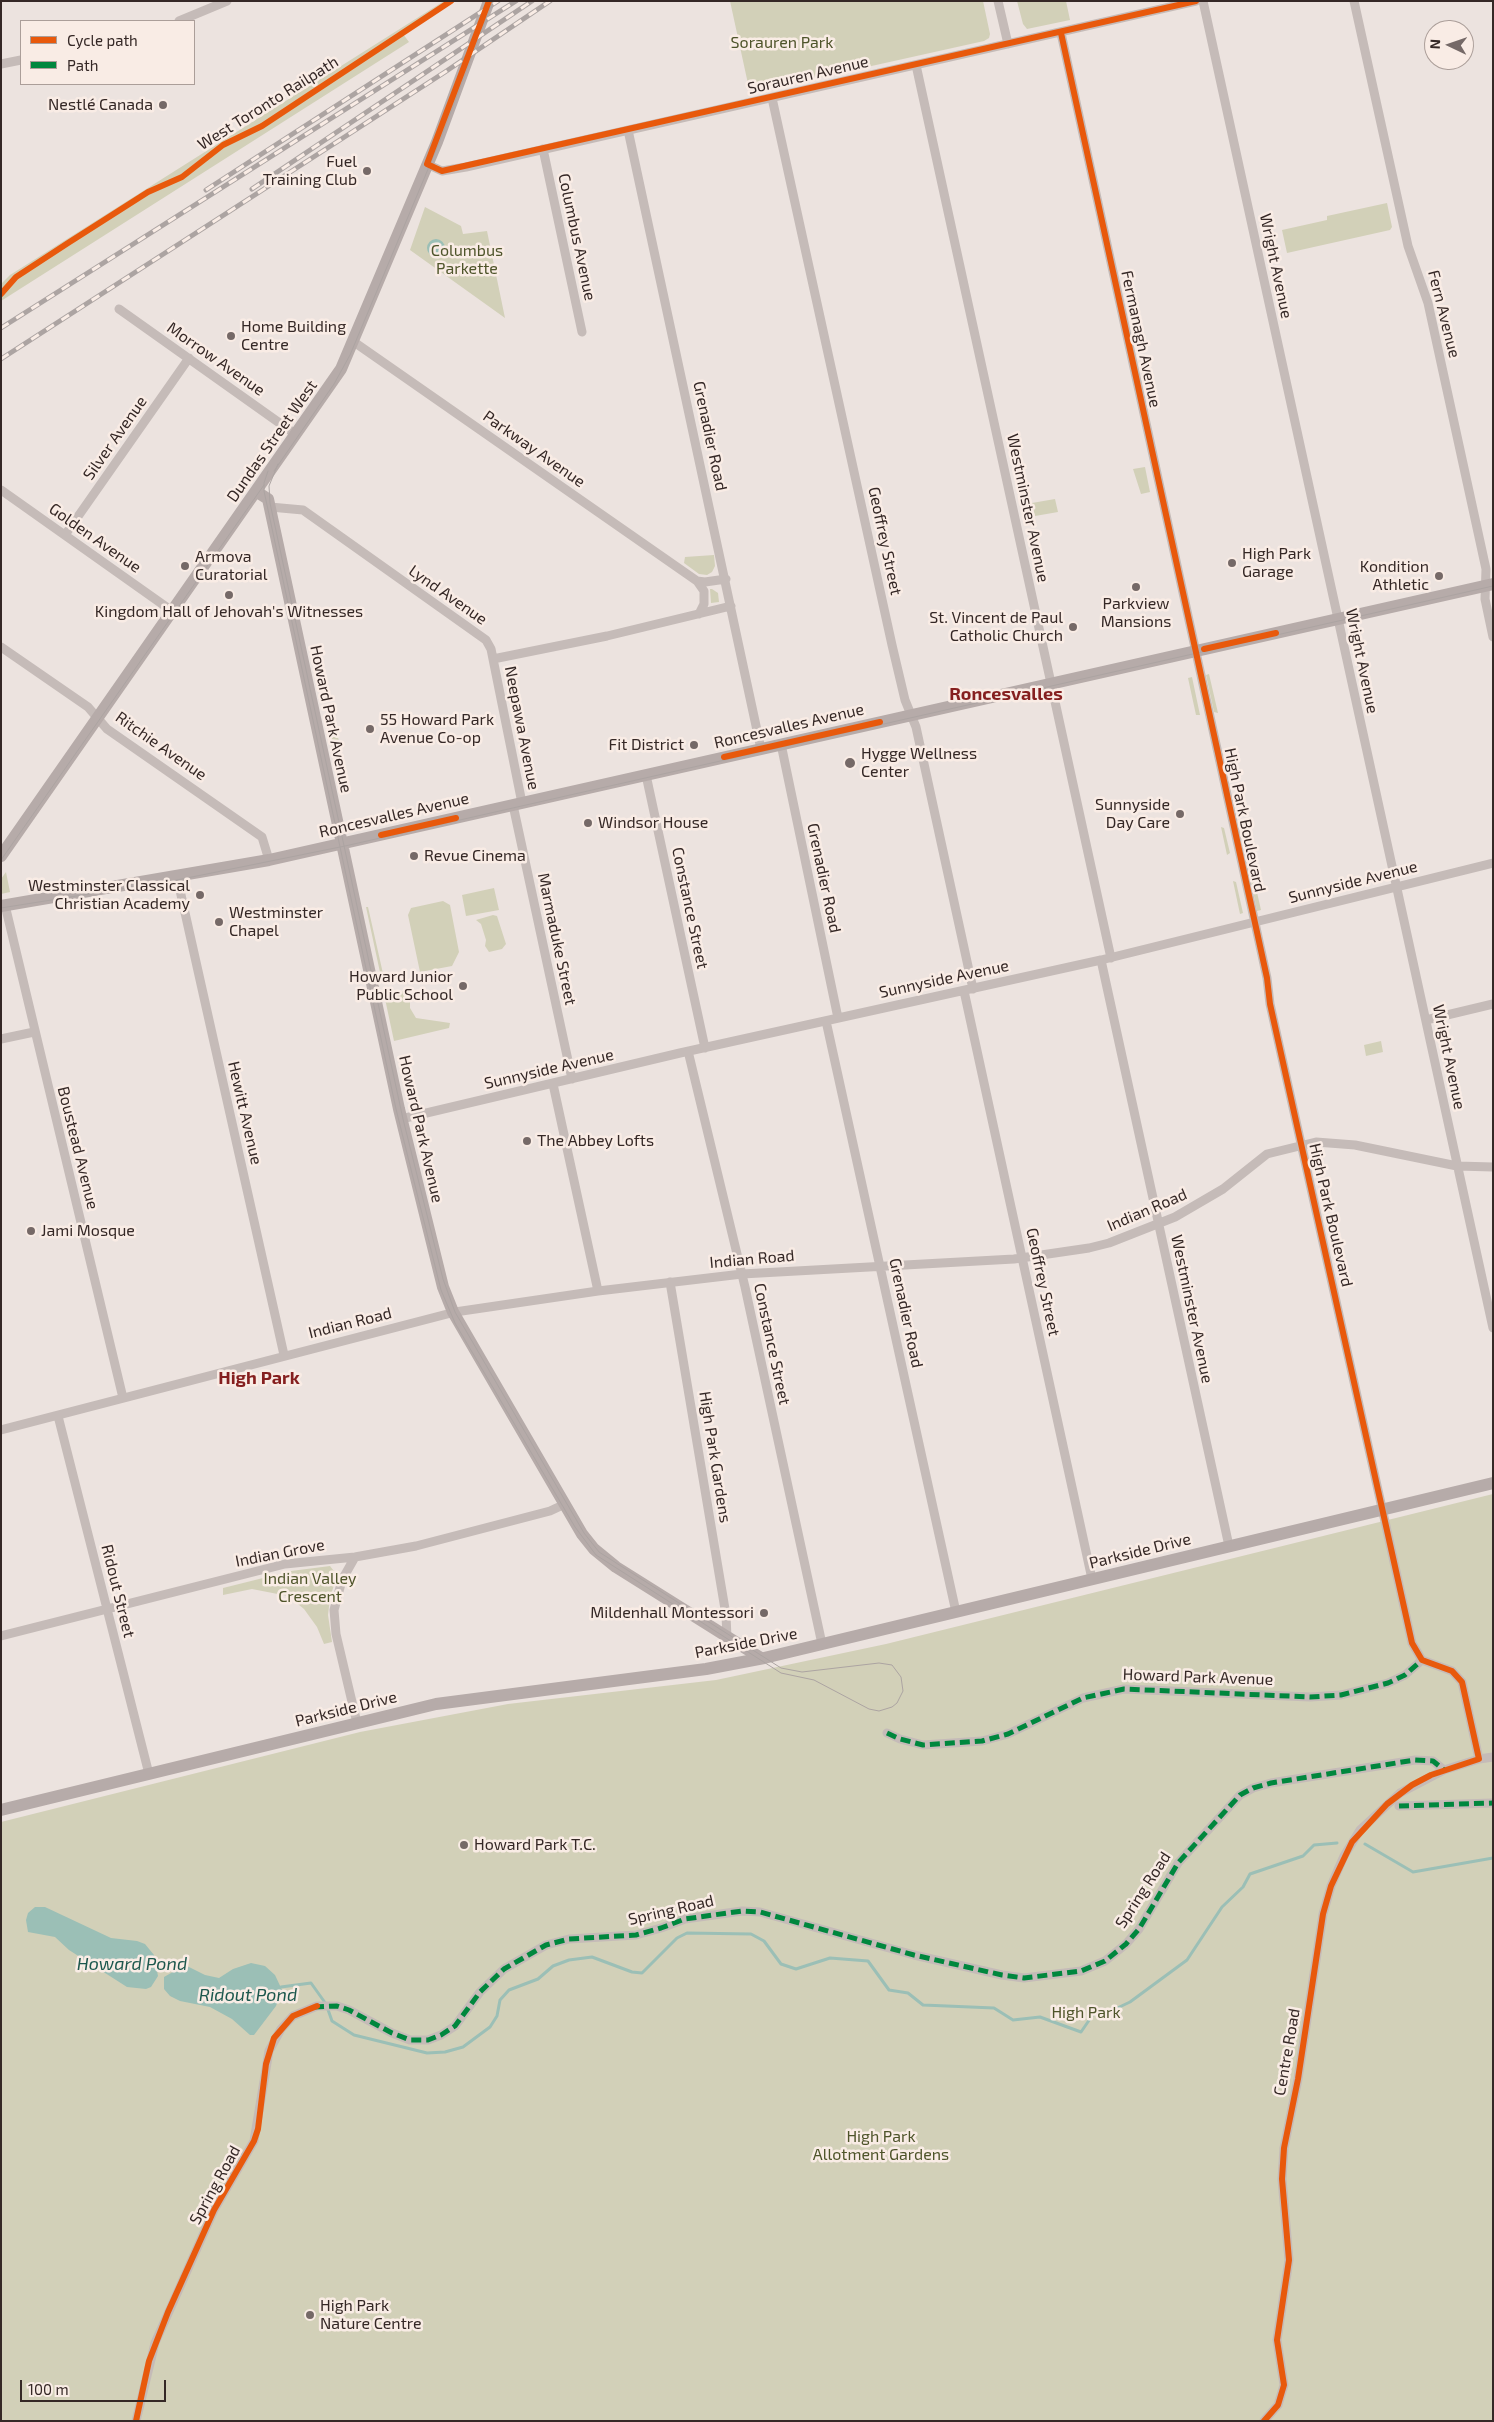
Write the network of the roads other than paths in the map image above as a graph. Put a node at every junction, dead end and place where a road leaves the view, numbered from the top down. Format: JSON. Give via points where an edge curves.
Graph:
{"nodes":[{"id":1,"x":228,"y":1,"type":"edge"},
{"id":2,"x":490,"y":1,"type":"edge"},
{"id":3,"x":998,"y":1,"type":"edge"},
{"id":4,"x":1196,"y":1,"type":"edge"},
{"id":5,"x":1203,"y":1,"type":"edge"},
{"id":6,"x":1354,"y":1,"type":"edge"},
{"id":7,"x":181,"y":20,"type":"edge"},
{"id":8,"x":1061,"y":32,"type":"junction"},
{"id":9,"x":1008,"y":44,"type":"junction"},
{"id":10,"x":20,"y":60,"type":"edge"},
{"id":11,"x":1,"y":64,"type":"edge"},
{"id":12,"x":916,"y":65,"type":"junction"},
{"id":13,"x":772,"y":98,"type":"junction"},
{"id":14,"x":628,"y":130,"type":"junction"},
{"id":15,"x":543,"y":149,"type":"junction"},
{"id":16,"x":427,"y":164,"type":"junction"},
{"id":17,"x":118,"y":309,"type":"dead end"},
{"id":18,"x":582,"y":332,"type":"dead end"},
{"id":19,"x":354,"y":342,"type":"junction"},
{"id":20,"x":189,"y":358,"type":"junction"},
{"id":21,"x":295,"y":434,"type":"junction"},
{"id":22,"x":1,"y":490,"type":"edge"},
{"id":23,"x":257,"y":492,"type":"junction"},
{"id":24,"x":270,"y":507,"type":"junction"},
{"id":25,"x":65,"y":535,"type":"junction"},
{"id":26,"x":726,"y":578,"type":"junction"},
{"id":27,"x":697,"y":581,"type":"junction"},
{"id":28,"x":1489,"y":585,"type":"edge"},
{"id":29,"x":731,"y":606,"type":"junction"},
{"id":30,"x":172,"y":611,"type":"junction"},
{"id":31,"x":699,"y":614,"type":"junction"},
{"id":32,"x":1338,"y":619,"type":"junction"},
{"id":33,"x":1493,"y":637,"type":"edge"},
{"id":34,"x":1,"y":647,"type":"edge"},
{"id":35,"x":1194,"y":652,"type":"junction"},
{"id":36,"x":493,"y":659,"type":"junction"},
{"id":37,"x":1052,"y":683,"type":"junction"},
{"id":38,"x":912,"y":715,"type":"junction"},
{"id":39,"x":98,"y":718,"type":"junction"},
{"id":40,"x":780,"y":744,"type":"junction"},
{"id":41,"x":762,"y":749,"type":"junction"},
{"id":42,"x":646,"y":775,"type":"junction"},
{"id":43,"x":518,"y":804,"type":"junction"},
{"id":44,"x":341,"y":843,"type":"junction"},
{"id":45,"x":1,"y":856,"type":"edge"},
{"id":46,"x":269,"y":860,"type":"junction"},
{"id":47,"x":1493,"y":863,"type":"edge"},
{"id":48,"x":177,"y":877,"type":"junction"},
{"id":49,"x":1397,"y":887,"type":"junction"},
{"id":50,"x":3,"y":906,"type":"edge"},
{"id":51,"x":1254,"y":922,"type":"junction"},
{"id":52,"x":1111,"y":958,"type":"junction"},
{"id":53,"x":1101,"y":960,"type":"junction"},
{"id":54,"x":968,"y":990,"type":"junction"},
{"id":55,"x":1493,"y":1004,"type":"edge"},
{"id":56,"x":838,"y":1018,"type":"junction"},
{"id":57,"x":1426,"y":1020,"type":"junction"},
{"id":58,"x":826,"y":1021,"type":"junction"},
{"id":59,"x":34,"y":1032,"type":"junction"},
{"id":60,"x":1,"y":1039,"type":"edge"},
{"id":61,"x":705,"y":1048,"type":"junction"},
{"id":62,"x":688,"y":1051,"type":"junction"},
{"id":63,"x":572,"y":1079,"type":"junction"},
{"id":64,"x":552,"y":1084,"type":"junction"},
{"id":65,"x":401,"y":1119,"type":"junction"},
{"id":66,"x":1302,"y":1145,"type":"junction"},
{"id":67,"x":1457,"y":1166,"type":"junction"},
{"id":68,"x":1493,"y":1167,"type":"edge"},
{"id":69,"x":1158,"y":1225,"type":"junction"},
{"id":70,"x":1022,"y":1258,"type":"junction"},
{"id":71,"x":880,"y":1266,"type":"junction"},
{"id":72,"x":742,"y":1274,"type":"junction"},
{"id":73,"x":670,"y":1282,"type":"junction"},
{"id":74,"x":598,"y":1291,"type":"junction"},
{"id":75,"x":453,"y":1312,"type":"junction"},
{"id":76,"x":1493,"y":1328,"type":"edge"},
{"id":77,"x":284,"y":1355,"type":"junction"},
{"id":78,"x":123,"y":1398,"type":"junction"},
{"id":79,"x":58,"y":1416,"type":"junction"},
{"id":80,"x":1,"y":1430,"type":"edge"},
{"id":81,"x":1493,"y":1483,"type":"edge"},
{"id":82,"x":565,"y":1504,"type":"junction"},
{"id":83,"x":1382,"y":1509,"type":"junction"},
{"id":84,"x":1229,"y":1546,"type":"junction"},
{"id":85,"x":355,"y":1557,"type":"junction"},
{"id":86,"x":1092,"y":1579,"type":"junction"},
{"id":87,"x":107,"y":1609,"type":"junction"},
{"id":88,"x":956,"y":1612,"type":"junction"},
{"id":89,"x":1,"y":1636,"type":"edge"},
{"id":90,"x":727,"y":1638,"type":"junction"},
{"id":91,"x":822,"y":1644,"type":"junction"},
{"id":92,"x":761,"y":1658,"type":"junction"},
{"id":93,"x":1422,"y":1660,"type":"junction"},
{"id":94,"x":357,"y":1723,"type":"junction"},
{"id":95,"x":887,"y":1733,"type":"dead end"},
{"id":96,"x":1493,"y":1757,"type":"edge"},
{"id":97,"x":1479,"y":1759,"type":"junction"},
{"id":98,"x":1444,"y":1770,"type":"junction"},
{"id":99,"x":149,"y":1774,"type":"junction"},
{"id":100,"x":1493,"y":1802,"type":"edge"},
{"id":101,"x":1398,"y":1806,"type":"dead end"},
{"id":102,"x":1,"y":1810,"type":"edge"},
{"id":103,"x":136,"y":2421,"type":"edge"},
{"id":104,"x":1264,"y":2421,"type":"edge"}],
"edges":[{"from":1,"to":7,"type":"street"},
{"from":2,"to":16,"type":"street","name":"Dundas Street West"},
{"from":3,"to":9,"type":"street"},
{"from":4,"to":8,"type":"street","name":"Sorauren Avenue"},
{"from":5,"to":32,"type":"street","name":"Wright Avenue"},
{"from":6,"to":28,"type":"street","name":"Fern Avenue","via":[[1408,246],[1428,303]]},
{"from":8,"to":9,"type":"street","name":"Sorauren Avenue"},
{"from":8,"to":35,"type":"street","name":"Fermanagh Avenue"},
{"from":9,"to":12,"type":"street","name":"Sorauren Avenue"},
{"from":10,"to":11,"type":"street"},
{"from":12,"to":13,"type":"street","name":"Sorauren Avenue"},
{"from":12,"to":37,"type":"street","name":"Westminster Avenue"},
{"from":13,"to":14,"type":"street","name":"Sorauren Avenue"},
{"from":13,"to":38,"type":"street","name":"Geoffrey Street","via":[[892,645],[905,700]]},
{"from":14,"to":15,"type":"street","name":"Sorauren Avenue"},
{"from":14,"to":26,"type":"street","name":"Grenadier Road"},
{"from":15,"to":16,"type":"street","name":"Sorauren Avenue","via":[[442,171]]},
{"from":15,"to":18,"type":"street","name":"Columbus Avenue"},
{"from":16,"to":19,"type":"street","name":"Dundas Street West"},
{"from":17,"to":20,"type":"street","name":"Morrow Avenue"},
{"from":19,"to":21,"type":"street","name":"Dundas Street West","via":[[333,383]]},
{"from":19,"to":27,"type":"street","name":"Parkway Avenue"},
{"from":20,"to":21,"type":"street","name":"Morrow Avenue"},
{"from":20,"to":25,"type":"street","name":"Silver Avenue"},
{"from":21,"to":23,"type":"street","name":"Dundas Street West"},
{"from":22,"to":25,"type":"street","name":"Golden Avenue"},
{"from":23,"to":24,"type":"street","name":"Howard Park Avenue","via":[[268,499]]},
{"from":23,"to":30,"type":"street","name":"Dundas Street West"},
{"from":24,"to":36,"type":"street","name":"Lynd Avenue","via":[[303,510],[486,640]]},
{"from":24,"to":44,"type":"street","name":"Howard Park Avenue"},
{"from":25,"to":30,"type":"street","name":"Golden Avenue"},
{"from":26,"to":27,"type":"street"},
{"from":26,"to":29,"type":"street","name":"Grenadier Road"},
{"from":27,"to":31,"type":"street","via":[[704,591],[704,604]]},
{"from":28,"to":32,"type":"street","name":"Roncesvalles Avenue"},
{"from":28,"to":33,"type":"street","name":"Fern Avenue","via":[[1485,599]]},
{"from":29,"to":31,"type":"street"},
{"from":29,"to":41,"type":"street","name":"Grenadier Road"},
{"from":30,"to":39,"type":"street","name":"Dundas Street West"},
{"from":31,"to":36,"type":"street"},
{"from":32,"to":35,"type":"street","name":"Roncesvalles Avenue"},
{"from":32,"to":49,"type":"street","name":"Wright Avenue"},
{"from":34,"to":39,"type":"street","name":"Ritchie Avenue","via":[[88,706]]},
{"from":35,"to":37,"type":"street","name":"Roncesvalles Avenue"},
{"from":35,"to":51,"type":"street","name":"High Park Boulevard"},
{"from":36,"to":43,"type":"street","name":"Neepawa Avenue"},
{"from":37,"to":38,"type":"street","name":"Roncesvalles Avenue"},
{"from":37,"to":52,"type":"street","name":"Westminster Avenue"},
{"from":38,"to":40,"type":"street","name":"Roncesvalles Avenue"},
{"from":38,"to":54,"type":"street","name":"Geoffrey Street"},
{"from":39,"to":45,"type":"street","name":"Dundas Street West"},
{"from":39,"to":46,"type":"street","name":"Ritchie Avenue","via":[[107,729],[262,837]]},
{"from":40,"to":41,"type":"street","name":"Roncesvalles Avenue"},
{"from":40,"to":56,"type":"street","name":"Grenadier Road"},
{"from":41,"to":42,"type":"street","name":"Roncesvalles Avenue"},
{"from":42,"to":43,"type":"street","name":"Roncesvalles Avenue"},
{"from":42,"to":61,"type":"street","name":"Constance Street"},
{"from":43,"to":44,"type":"street","name":"Roncesvalles Avenue"},
{"from":43,"to":63,"type":"street","name":"Marmaduke Street","via":[[528,874]]},
{"from":44,"to":46,"type":"street","name":"Roncesvalles Avenue"},
{"from":44,"to":65,"type":"street","name":"Howard Park Avenue"},
{"from":46,"to":48,"type":"street","name":"Roncesvalles Avenue"},
{"from":47,"to":49,"type":"street","name":"Sunnyside Avenue"},
{"from":48,"to":50,"type":"street","name":"Roncesvalles Avenue"},
{"from":48,"to":77,"type":"street","name":"Hewitt Avenue"},
{"from":49,"to":51,"type":"street","name":"Sunnyside Avenue"},
{"from":49,"to":57,"type":"street","name":"Wright Avenue"},
{"from":50,"to":59,"type":"street","name":"Boustead Avenue"},
{"from":51,"to":52,"type":"street","name":"Sunnyside Avenue"},
{"from":51,"to":66,"type":"street","name":"High Park Boulevard"},
{"from":52,"to":53,"type":"street","name":"Sunnyside Avenue"},
{"from":53,"to":54,"type":"street","name":"Sunnyside Avenue"},
{"from":53,"to":69,"type":"street","name":"Westminster Avenue"},
{"from":54,"to":56,"type":"street","name":"Sunnyside Avenue"},
{"from":54,"to":70,"type":"street","name":"Geoffrey Street"},
{"from":55,"to":57,"type":"street"},
{"from":56,"to":58,"type":"street","name":"Sunnyside Avenue"},
{"from":57,"to":67,"type":"street","name":"Wright Avenue"},
{"from":58,"to":61,"type":"street","name":"Sunnyside Avenue"},
{"from":58,"to":71,"type":"street","name":"Grenadier Road"},
{"from":59,"to":60,"type":"street"},
{"from":59,"to":78,"type":"street","name":"Boustead Avenue"},
{"from":61,"to":62,"type":"street","name":"Sunnyside Avenue"},
{"from":62,"to":63,"type":"street","name":"Sunnyside Avenue"},
{"from":62,"to":72,"type":"street","name":"Constance Street"},
{"from":63,"to":64,"type":"street","name":"Sunnyside Avenue"},
{"from":64,"to":65,"type":"street","name":"Sunnyside Avenue"},
{"from":64,"to":74,"type":"street"},
{"from":65,"to":75,"type":"street","name":"Howard Park Avenue","via":[[443,1287]]},
{"from":66,"to":67,"type":"street","name":"Indian Road","via":[[1329,1142]]},
{"from":66,"to":69,"type":"street","name":"Indian Road","via":[[1267,1154],[1209,1198]]},
{"from":66,"to":83,"type":"street","name":"High Park Boulevard"},
{"from":67,"to":68,"type":"street","name":"Indian Road"},
{"from":67,"to":76,"type":"street","name":"Wright Avenue"},
{"from":69,"to":70,"type":"street","name":"Indian Road","via":[[1090,1248]]},
{"from":69,"to":84,"type":"street","name":"Westminster Avenue"},
{"from":70,"to":71,"type":"street","name":"Indian Road"},
{"from":70,"to":86,"type":"street","name":"Geoffrey Street"},
{"from":71,"to":72,"type":"street","name":"Indian Road"},
{"from":71,"to":88,"type":"street","name":"Grenadier Road"},
{"from":72,"to":73,"type":"street","name":"Indian Road"},
{"from":72,"to":91,"type":"street","name":"Constance Street"},
{"from":73,"to":74,"type":"street","name":"Indian Road"},
{"from":73,"to":90,"type":"street","name":"High Park Gardens","via":[[726,1615]]},
{"from":74,"to":75,"type":"street","name":"Indian Road"},
{"from":75,"to":77,"type":"street","name":"Indian Road"},
{"from":75,"to":82,"type":"street","name":"Howard Park Avenue"},
{"from":77,"to":78,"type":"street","name":"Indian Road"},
{"from":78,"to":79,"type":"street","name":"Indian Road"},
{"from":79,"to":80,"type":"street","name":"Indian Road"},
{"from":79,"to":87,"type":"street","name":"Ridout Street"},
{"from":81,"to":83,"type":"street","name":"Parkside Drive"},
{"from":82,"to":85,"type":"street","name":"Indian Grove","via":[[550,1511],[416,1546]]},
{"from":82,"to":90,"type":"street","name":"Howard Park Avenue","via":[[588,1542],[604,1558]]},
{"from":83,"to":84,"type":"street","name":"Parkside Drive"},
{"from":83,"to":93,"type":"street","name":"High Park Boulevard","via":[[1412,1643]]},
{"from":84,"to":86,"type":"street","name":"Parkside Drive"},
{"from":85,"to":87,"type":"street","name":"Indian Grove","via":[[285,1564]]},
{"from":85,"to":94,"type":"street","via":[[342,1580],[334,1610],[336,1634]]},
{"from":86,"to":88,"type":"street","name":"Parkside Drive"},
{"from":87,"to":89,"type":"street","name":"Indian Grove"},
{"from":87,"to":99,"type":"street","name":"Ridout Street"},
{"from":88,"to":91,"type":"street","name":"Parkside Drive"},
{"from":90,"to":92,"type":"street","name":"Howard Park Avenue"},
{"from":91,"to":92,"type":"street","name":"Parkside Drive"},
{"from":92,"to":94,"type":"street","name":"Parkside Drive","via":[[706,1669],[436,1704]]},
{"from":93,"to":95,"type":"street","name":"Howard Park Avenue","via":[[1405,1675],[1388,1683],[1341,1695],[1310,1698],[1124,1689],[1083,1698],[1008,1734],[982,1741],[923,1745]]},
{"from":93,"to":97,"type":"street","via":[[1452,1671],[1462,1682]]},
{"from":94,"to":99,"type":"street","name":"Parkside Drive"},
{"from":96,"to":97,"type":"street"},
{"from":97,"to":98,"type":"street","name":"Centre Road"},
{"from":98,"to":103,"type":"street","name":"Spring Road","via":[[1434,1761],[1415,1760],[1271,1783],[1240,1795],[1178,1863],[1139,1929],[1126,1944],[1105,1961],[1082,1971],[1024,1978],[1002,1975],[914,1955],[760,1912],[742,1911],[685,1919],[636,1935],[569,1939],[546,1944],[504,1969],[480,1992],[455,2026],[428,2040],[410,2040],[337,2006],[317,2006],[293,2016],[274,2038],[266,2064],[254,2141],[214,2210],[168,2312],[149,2361]]},
{"from":98,"to":104,"type":"street","name":"Centre Road","via":[[1400,1794],[1367,1823],[1344,1856],[1327,1899],[1283,2156],[1282,2187],[1289,2260],[1277,2340],[1284,2385],[1278,2405]]},
{"from":99,"to":102,"type":"street","name":"Parkside Drive"},
{"from":100,"to":101,"type":"street"}]}
